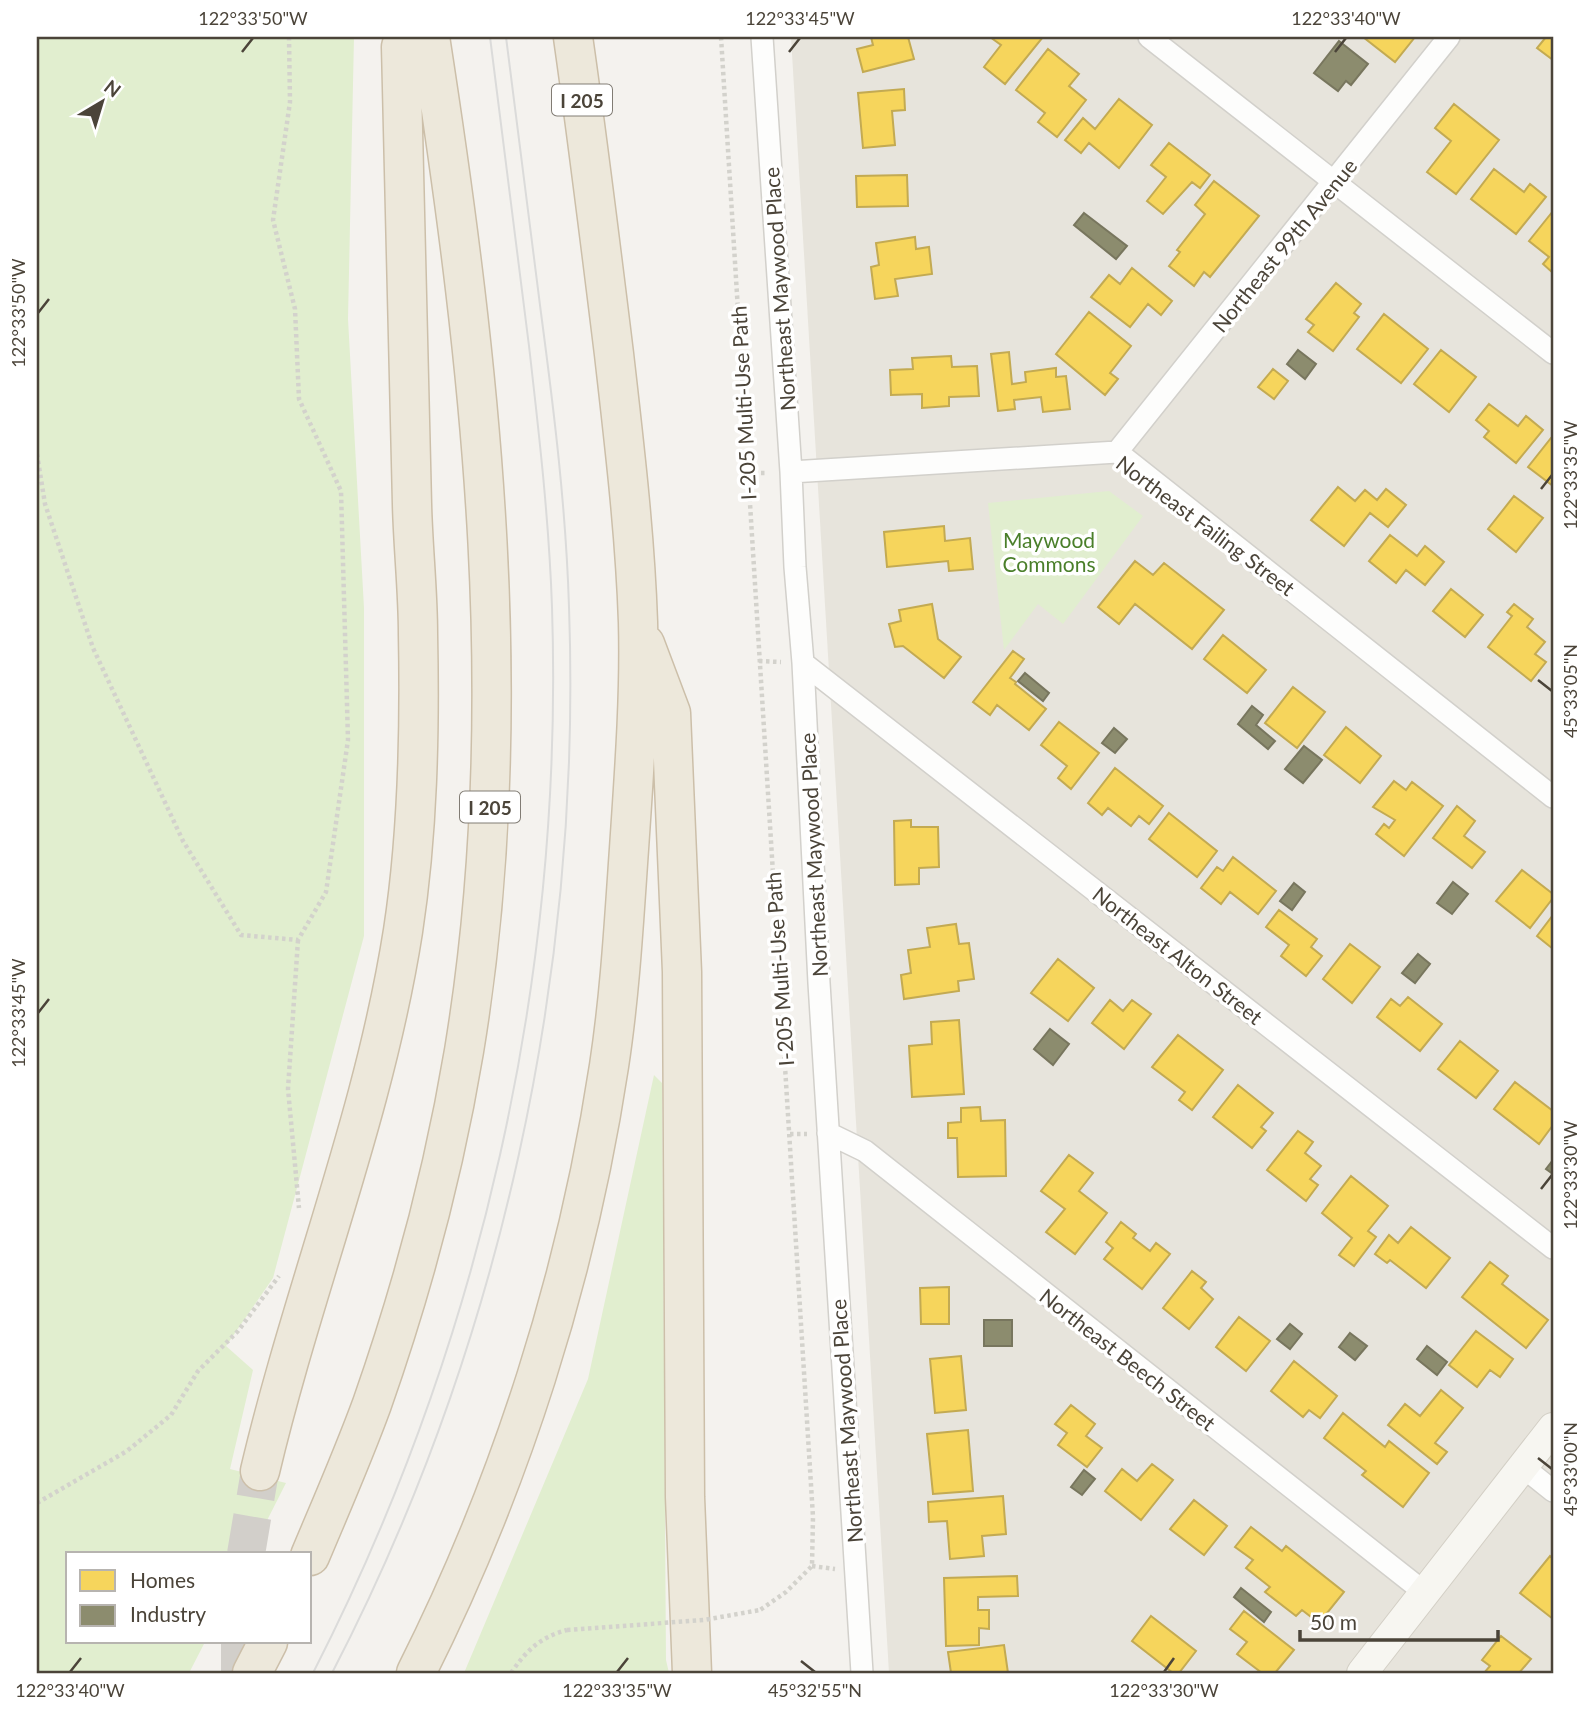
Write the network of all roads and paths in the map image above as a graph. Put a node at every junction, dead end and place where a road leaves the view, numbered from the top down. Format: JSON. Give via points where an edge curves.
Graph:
{"nodes":[{"id":1,"x":289,"y":37,"type":"edge"},
{"id":2,"x":404,"y":37,"type":"edge"},
{"id":3,"x":430,"y":37,"type":"edge"},
{"id":4,"x":573,"y":37,"type":"edge"},
{"id":5,"x":721,"y":37,"type":"edge"},
{"id":6,"x":762,"y":37,"type":"edge"},
{"id":7,"x":1149,"y":37,"type":"edge"},
{"id":8,"x":1450,"y":37,"type":"edge"},
{"id":9,"x":1335,"y":181,"type":"junction"},
{"id":10,"x":1553,"y":353,"type":"edge"},
{"id":11,"x":1117,"y":453,"type":"junction"},
{"id":12,"x":37,"y":454,"type":"edge"},
{"id":13,"x":791,"y":472,"type":"junction"},
{"id":14,"x":638,"y":623,"type":"junction"},
{"id":15,"x":803,"y":663,"type":"junction"},
{"id":16,"x":1553,"y":797,"type":"edge"},
{"id":17,"x":298,"y":940,"type":"junction"},
{"id":18,"x":828,"y":1133,"type":"junction"},
{"id":19,"x":296,"y":1217,"type":"dead end"},
{"id":20,"x":1553,"y":1248,"type":"edge"},
{"id":21,"x":283,"y":1264,"type":"dead end"},
{"id":22,"x":1553,"y":1428,"type":"edge"},
{"id":23,"x":1522,"y":1467,"type":"junction"},
{"id":24,"x":260,"y":1471,"type":"tunnel mouth"},
{"id":25,"x":1553,"y":1491,"type":"edge"},
{"id":26,"x":37,"y":1503,"type":"edge"},
{"id":27,"x":312,"y":1552,"type":"edge"},
{"id":28,"x":1424,"y":1592,"type":"junction"},
{"id":29,"x":267,"y":1644,"type":"edge"},
{"id":30,"x":252,"y":1673,"type":"edge"},
{"id":31,"x":416,"y":1673,"type":"edge"},
{"id":32,"x":510,"y":1673,"type":"edge"},
{"id":33,"x":692,"y":1673,"type":"edge"},
{"id":34,"x":862,"y":1673,"type":"edge"},
{"id":35,"x":1362,"y":1673,"type":"edge"}],
"edges":[{"from":1,"to":17,"type":"path","via":[[290,102],[273,220],[295,309],[299,400],[341,491],[348,740],[326,892]]},
{"from":2,"to":24,"type":"highway","via":[[418,631],[412,852],[377,1064],[293,1343]]},
{"from":3,"to":27,"type":"highway","number":"I 205","via":[[464,283],[484,484],[493,648],[486,866],[464,1053],[430,1212],[371,1406]]},
{"from":4,"to":14,"type":"highway","number":"I 205","via":[[623,433]]},
{"from":5,"to":32,"type":"path","name":"I-205 Multi-Use Path","bridge":true,"via":[[813,1517],[812,1566],[760,1610],[704,1620],[548,1634]]},
{"from":6,"to":13,"type":"street","name":"Northeast Maywood Place"},
{"from":7,"to":9,"type":"street"},
{"from":8,"to":9,"type":"street","name":"Northeast 99th Avenue"},
{"from":9,"to":10,"type":"street"},
{"from":9,"to":11,"type":"street","name":"Northeast 99th Avenue"},
{"from":11,"to":13,"type":"street","name":"Northeast Failing Street"},
{"from":11,"to":16,"type":"street","name":"Northeast Failing Street"},
{"from":12,"to":17,"type":"path","via":[[45,504],[93,648],[183,841],[241,935]]},
{"from":13,"to":15,"type":"street","name":"Northeast Maywood Place"},
{"from":14,"to":31,"type":"highway","number":"I 205","via":[[635,764],[621,972],[609,1067],[582,1207],[527,1405],[479,1536]]},
{"from":14,"to":33,"type":"highway","via":[[671,713],[682,972],[685,1497]]},
{"from":15,"to":18,"type":"street","name":"Northeast Maywood Place"},
{"from":15,"to":20,"type":"street","name":"Northeast Alton Street"},
{"from":17,"to":19,"type":"path","via":[[288,1089],[300,1205]]},
{"from":18,"to":28,"type":"street","name":"Northeast Beech Street","via":[[865,1151]]},
{"from":18,"to":34,"type":"street","name":"Northeast Maywood Place"},
{"from":21,"to":26,"type":"path","via":[[238,1331],[198,1371],[171,1415],[127,1451]]},
{"from":22,"to":23,"type":"main road"},
{"from":23,"to":25,"type":"street"},
{"from":23,"to":28,"type":"main road"},
{"from":28,"to":35,"type":"main road"},
{"from":29,"to":30,"type":"highway"}]}
